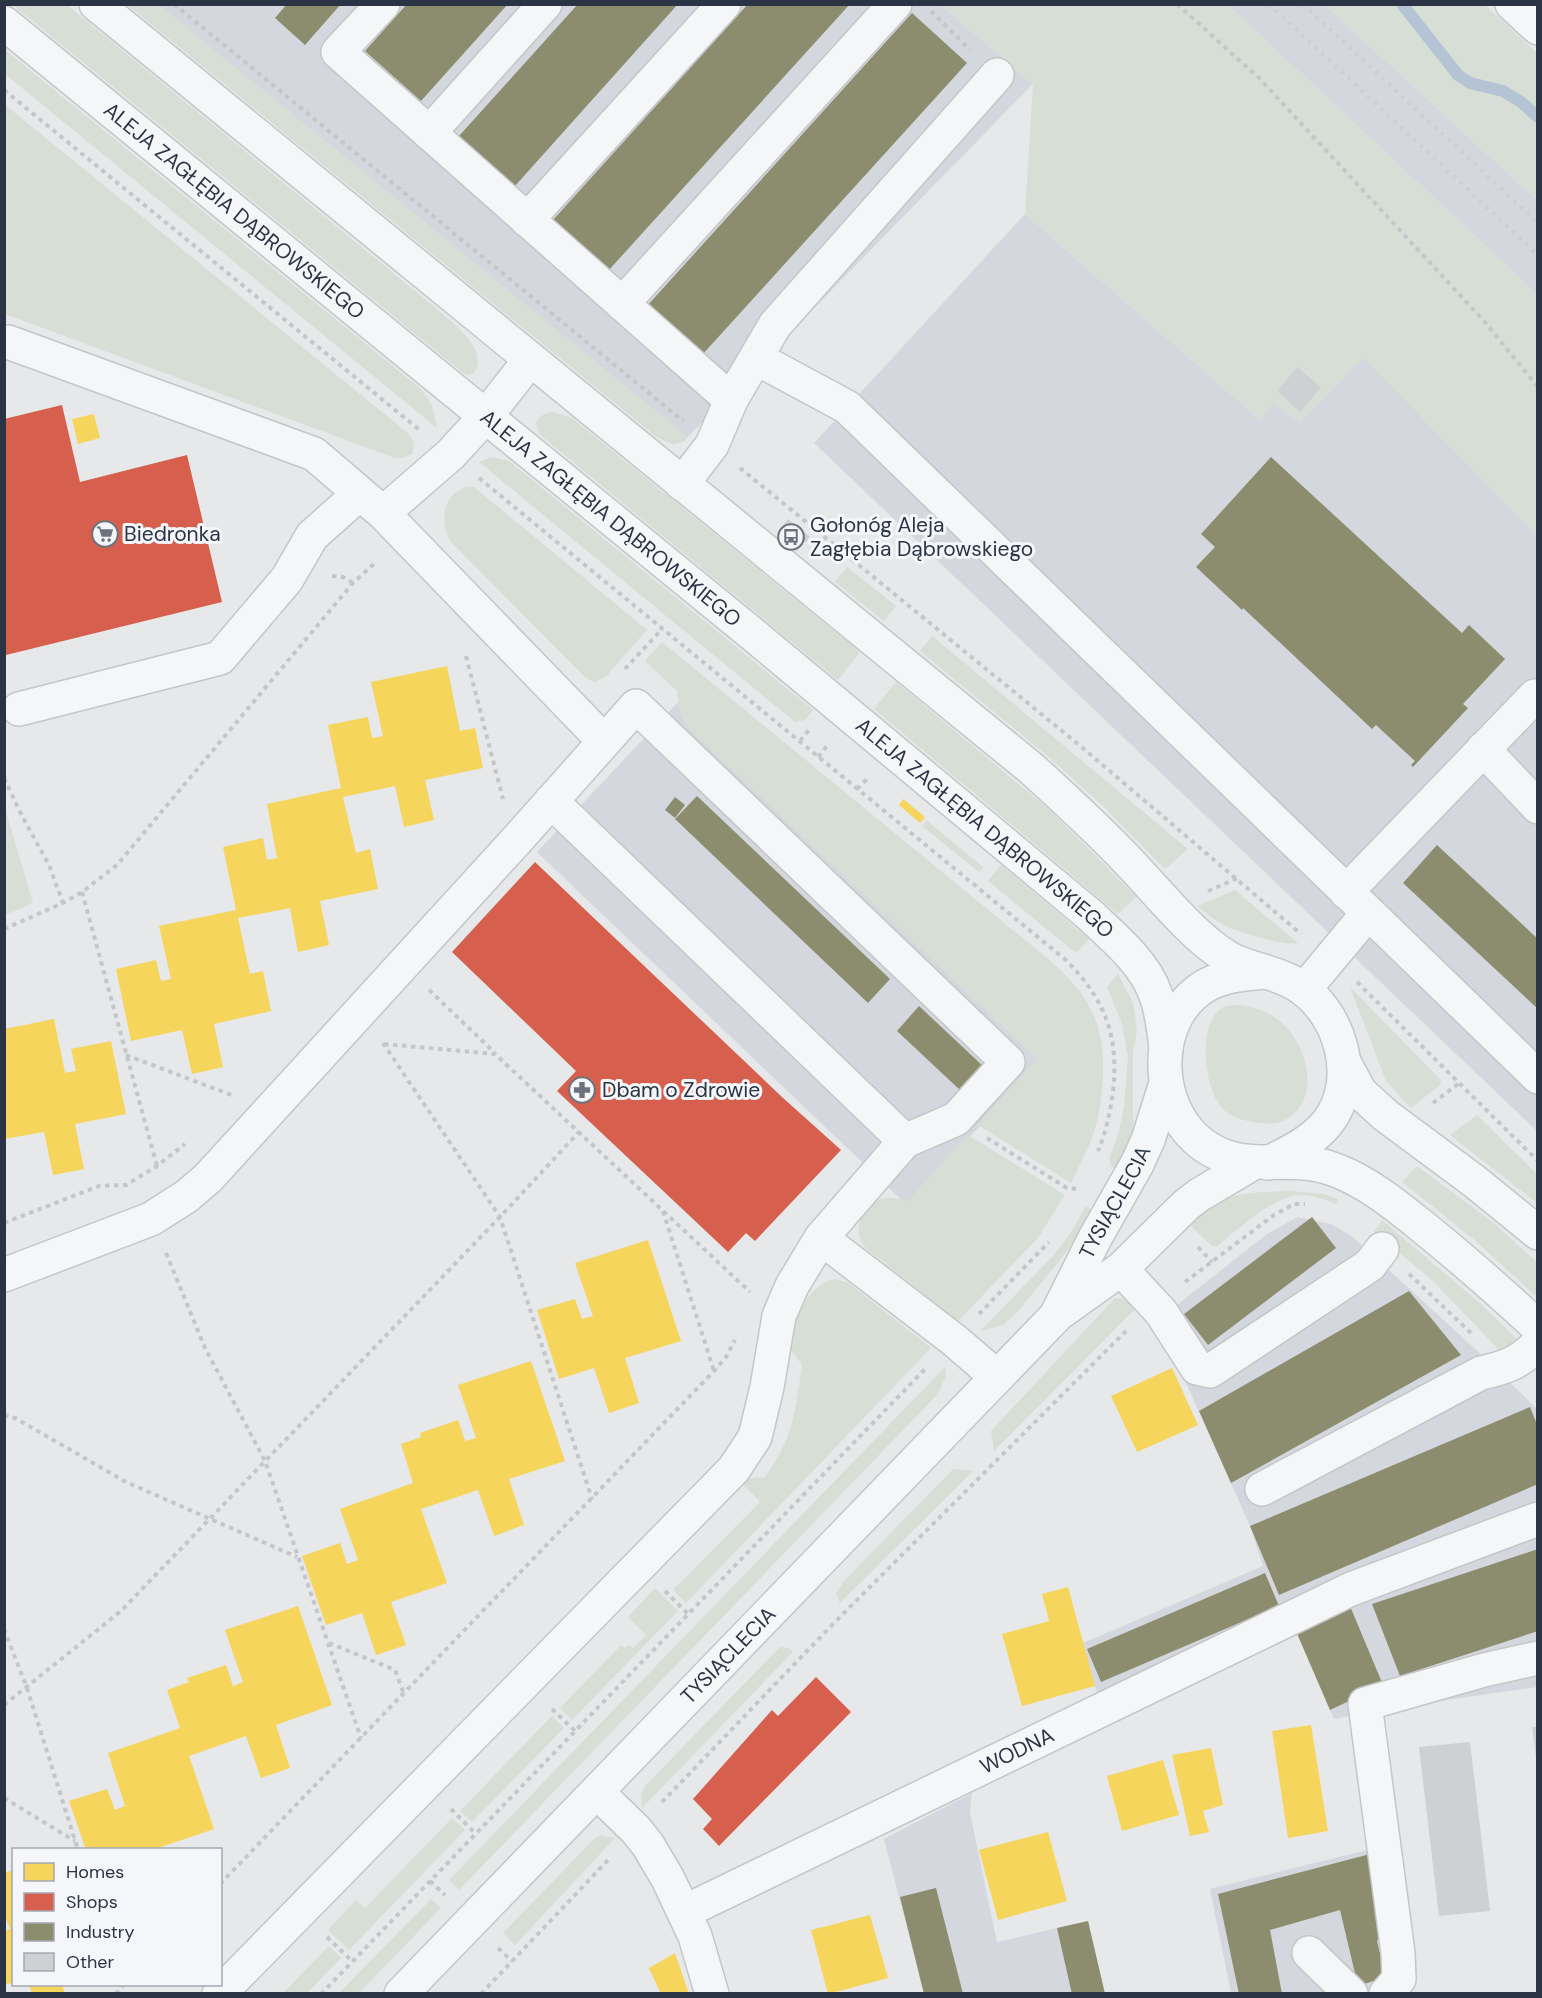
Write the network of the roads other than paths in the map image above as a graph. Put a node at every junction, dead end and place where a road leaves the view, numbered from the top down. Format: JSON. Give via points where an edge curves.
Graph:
{"nodes":[{"id":1,"x":96,"y":4,"type":"edge"},
{"id":2,"x":383,"y":4,"type":"edge"},
{"id":3,"x":545,"y":4,"type":"edge"},
{"id":4,"x":724,"y":4,"type":"edge"},
{"id":5,"x":895,"y":4,"type":"edge"},
{"id":6,"x":1512,"y":4,"type":"edge"},
{"id":7,"x":4,"y":24,"type":"edge"},
{"id":8,"x":1538,"y":28,"type":"edge"},
{"id":9,"x":997,"y":75,"type":"road end"},
{"id":10,"x":429,"y":133,"type":"junction"},
{"id":11,"x":527,"y":220,"type":"junction"},
{"id":12,"x":622,"y":304,"type":"junction"},
{"id":13,"x":8,"y":342,"type":"dead end"},
{"id":14,"x":756,"y":358,"type":"junction"},
{"id":15,"x":530,"y":360,"type":"junction"},
{"id":16,"x":731,"y":400,"type":"junction"},
{"id":17,"x":486,"y":416,"type":"junction"},
{"id":18,"x":682,"y":484,"type":"junction"},
{"id":19,"x":382,"y":515,"type":"junction"},
{"id":20,"x":1535,"y":696,"type":"dead end"},
{"id":21,"x":19,"y":709,"type":"dead end"},
{"id":22,"x":604,"y":741,"type":"junction"},
{"id":23,"x":1483,"y":749,"type":"junction"},
{"id":24,"x":551,"y":801,"type":"junction"},
{"id":25,"x":1538,"y":807,"type":"edge"},
{"id":26,"x":1357,"y":902,"type":"junction"},
{"id":27,"x":1264,"y":972,"type":"junction"},
{"id":28,"x":1304,"y":990,"type":"junction"},
{"id":29,"x":1166,"y":1048,"type":"junction"},
{"id":30,"x":1344,"y":1062,"type":"junction"},
{"id":31,"x":1538,"y":1077,"type":"edge"},
{"id":32,"x":1166,"y":1083,"type":"junction"},
{"id":33,"x":905,"y":1141,"type":"junction"},
{"id":34,"x":1261,"y":1163,"type":"junction"},
{"id":35,"x":1538,"y":1233,"type":"edge"},
{"id":36,"x":821,"y":1238,"type":"junction"},
{"id":37,"x":1382,"y":1249,"type":"road end"},
{"id":38,"x":1121,"y":1269,"type":"junction"},
{"id":39,"x":4,"y":1275,"type":"edge"},
{"id":40,"x":1055,"y":1317,"type":"junction"},
{"id":41,"x":1538,"y":1327,"type":"edge"},
{"id":42,"x":1538,"y":1344,"type":"edge"},
{"id":43,"x":997,"y":1377,"type":"junction"},
{"id":44,"x":1262,"y":1489,"type":"dead end"},
{"id":45,"x":1538,"y":1519,"type":"edge"},
{"id":46,"x":1538,"y":1658,"type":"edge"},
{"id":47,"x":597,"y":1792,"type":"junction"},
{"id":48,"x":684,"y":1912,"type":"junction"},
{"id":49,"x":1309,"y":1953,"type":"dead end"},
{"id":50,"x":413,"y":1990,"type":"edge"},
{"id":51,"x":219,"y":1994,"type":"edge"},
{"id":52,"x":712,"y":1994,"type":"edge"},
{"id":53,"x":1351,"y":1994,"type":"edge"},
{"id":54,"x":1386,"y":1994,"type":"edge"}],
"edges":[{"from":1,"to":15,"type":"street"},
{"from":2,"to":10,"type":"street","via":[[338,52]]},
{"from":3,"to":10,"type":"street"},
{"from":4,"to":11,"type":"street"},
{"from":5,"to":12,"type":"street"},
{"from":6,"to":8,"type":"street"},
{"from":7,"to":17,"type":"street","name":"ALEJA ZAGŁĘBIA DĄBROWSKIEGO"},
{"from":9,"to":14,"type":"street","via":[[775,325]]},
{"from":10,"to":11,"type":"street"},
{"from":11,"to":12,"type":"street"},
{"from":12,"to":16,"type":"street"},
{"from":13,"to":19,"type":"street","via":[[314,454]]},
{"from":14,"to":16,"type":"street"},
{"from":14,"to":26,"type":"street","via":[[847,407]]},
{"from":15,"to":17,"type":"street"},
{"from":15,"to":18,"type":"street"},
{"from":16,"to":18,"type":"street","via":[[712,445]]},
{"from":17,"to":19,"type":"street","via":[[450,455]]},
{"from":17,"to":29,"type":"street","name":"ALEJA ZAGŁĘBIA DĄBROWSKIEGO","via":[[1090,915],[1151,983]]},
{"from":18,"to":27,"type":"street","via":[[1032,769],[1214,948]]},
{"from":19,"to":21,"type":"street","via":[[312,536],[287,579],[220,658]]},
{"from":19,"to":22,"type":"street"},
{"from":20,"to":23,"type":"street"},
{"from":22,"to":24,"type":"street"},
{"from":22,"to":33,"type":"street","via":[[636,706],[1008,1062],[956,1119]]},
{"from":23,"to":25,"type":"street"},
{"from":23,"to":26,"type":"street"},
{"from":24,"to":33,"type":"street"},
{"from":24,"to":39,"type":"street","via":[[208,1178],[161,1213]]},
{"from":26,"to":28,"type":"street","via":[[1330,956]]},
{"from":26,"to":31,"type":"street"},
{"from":27,"to":28,"type":"street"},
{"from":27,"to":29,"type":"street","via":[[1228,976],[1200,990],[1177,1013]]},
{"from":28,"to":30,"type":"street","via":[[1327,1017]]},
{"from":29,"to":32,"type":"street"},
{"from":30,"to":34,"type":"street","via":[[1341,1095],[1328,1122],[1307,1143]]},
{"from":30,"to":35,"type":"street","via":[[1360,1092],[1385,1115]]},
{"from":32,"to":34,"type":"street","via":[[1173,1106],[1195,1139],[1228,1158]]},
{"from":32,"to":40,"type":"street","name":"TYSIĄCLECIA","via":[[1137,1164]]},
{"from":33,"to":36,"type":"street"},
{"from":34,"to":38,"type":"street","name":"TYSIĄCLECIA","via":[[1211,1186]]},
{"from":34,"to":41,"type":"street","via":[[1322,1164],[1381,1194]]},
{"from":36,"to":43,"type":"street"},
{"from":36,"to":51,"type":"street","via":[[779,1316],[755,1437],[734,1469]]},
{"from":37,"to":38,"type":"street","via":[[1370,1265],[1210,1371],[1197,1368],[1155,1305]]},
{"from":38,"to":40,"type":"street","name":"TYSIĄCLECIA"},
{"from":40,"to":43,"type":"street","name":"TYSIĄCLECIA"},
{"from":42,"to":44,"type":"street","via":[[1506,1368],[1481,1373]]},
{"from":43,"to":47,"type":"street","name":"TYSIĄCLECIA"},
{"from":45,"to":48,"type":"street","name":"WODNA","via":[[1351,1589]]},
{"from":46,"to":54,"type":"street","via":[[1365,1704],[1398,1953],[1399,1979]]},
{"from":47,"to":48,"type":"street","via":[[648,1845]]},
{"from":47,"to":50,"type":"street","name":"TYSIĄCLECIA"},
{"from":48,"to":52,"type":"street"},
{"from":49,"to":53,"type":"street"}]}
